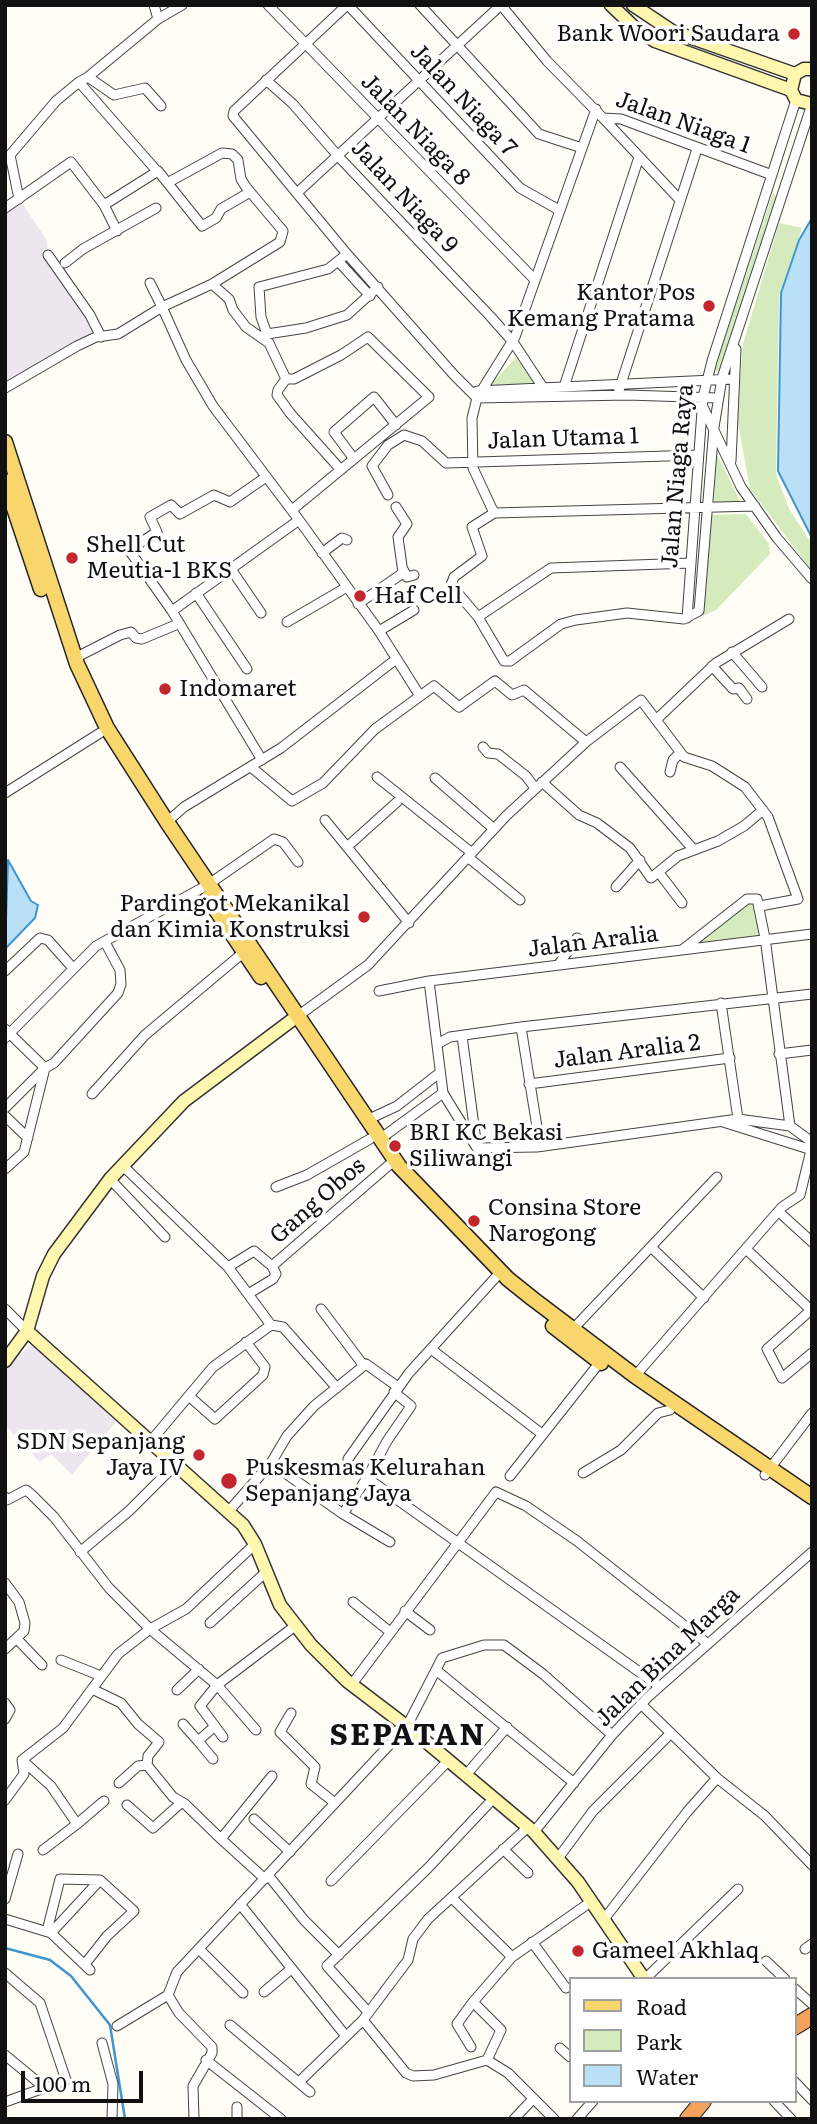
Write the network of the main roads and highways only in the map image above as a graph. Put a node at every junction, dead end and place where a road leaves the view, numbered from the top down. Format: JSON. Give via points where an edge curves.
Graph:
{"nodes":[{"id":1,"x":5,"y":442,"type":"edge"},
{"id":2,"x":5,"y":481,"type":"edge"},
{"id":3,"x":34,"y":553,"type":"junction"},
{"id":4,"x":43,"y":581,"type":"junction"},
{"id":5,"x":205,"y":886,"type":"junction"},
{"id":6,"x":295,"y":1018,"type":"junction"},
{"id":7,"x":375,"y":1141,"type":"junction"},
{"id":8,"x":768,"y":1471,"type":"junction"},
{"id":9,"x":812,"y":1497,"type":"edge"},
{"id":10,"x":812,"y":1508,"type":"edge"},
{"id":11,"x":812,"y":2015,"type":"edge"},
{"id":12,"x":796,"y":2026,"type":"edge"},
{"id":13,"x":812,"y":2026,"type":"edge"},
{"id":14,"x":796,"y":2035,"type":"edge"},
{"id":15,"x":701,"y":2103,"type":"edge"},
{"id":16,"x":716,"y":2103,"type":"edge"},
{"id":17,"x":688,"y":2119,"type":"edge"},
{"id":18,"x":703,"y":2119,"type":"edge"}],
"edges":[{"from":1,"to":3,"type":"main road"},
{"from":2,"to":3,"type":"main road"},
{"from":3,"to":4,"type":"main road"},
{"from":4,"to":5,"type":"main road","via":[[107,728]]},
{"from":4,"to":5,"type":"main road","via":[[67,665],[100,733]]},
{"from":5,"to":6,"type":"main road"},
{"from":5,"to":6,"type":"main road","via":[[244,952]]},
{"from":6,"to":7,"type":"main road"},
{"from":7,"to":8,"type":"main road","via":[[508,1279]]},
{"from":7,"to":8,"type":"main road","via":[[419,1201],[575,1346]]},
{"from":8,"to":9,"type":"main road"},
{"from":8,"to":10,"type":"main road"},
{"from":11,"to":12,"type":"highway"},
{"from":13,"to":14,"type":"highway"},
{"from":15,"to":17,"type":"highway"},
{"from":16,"to":18,"type":"highway"}]}
